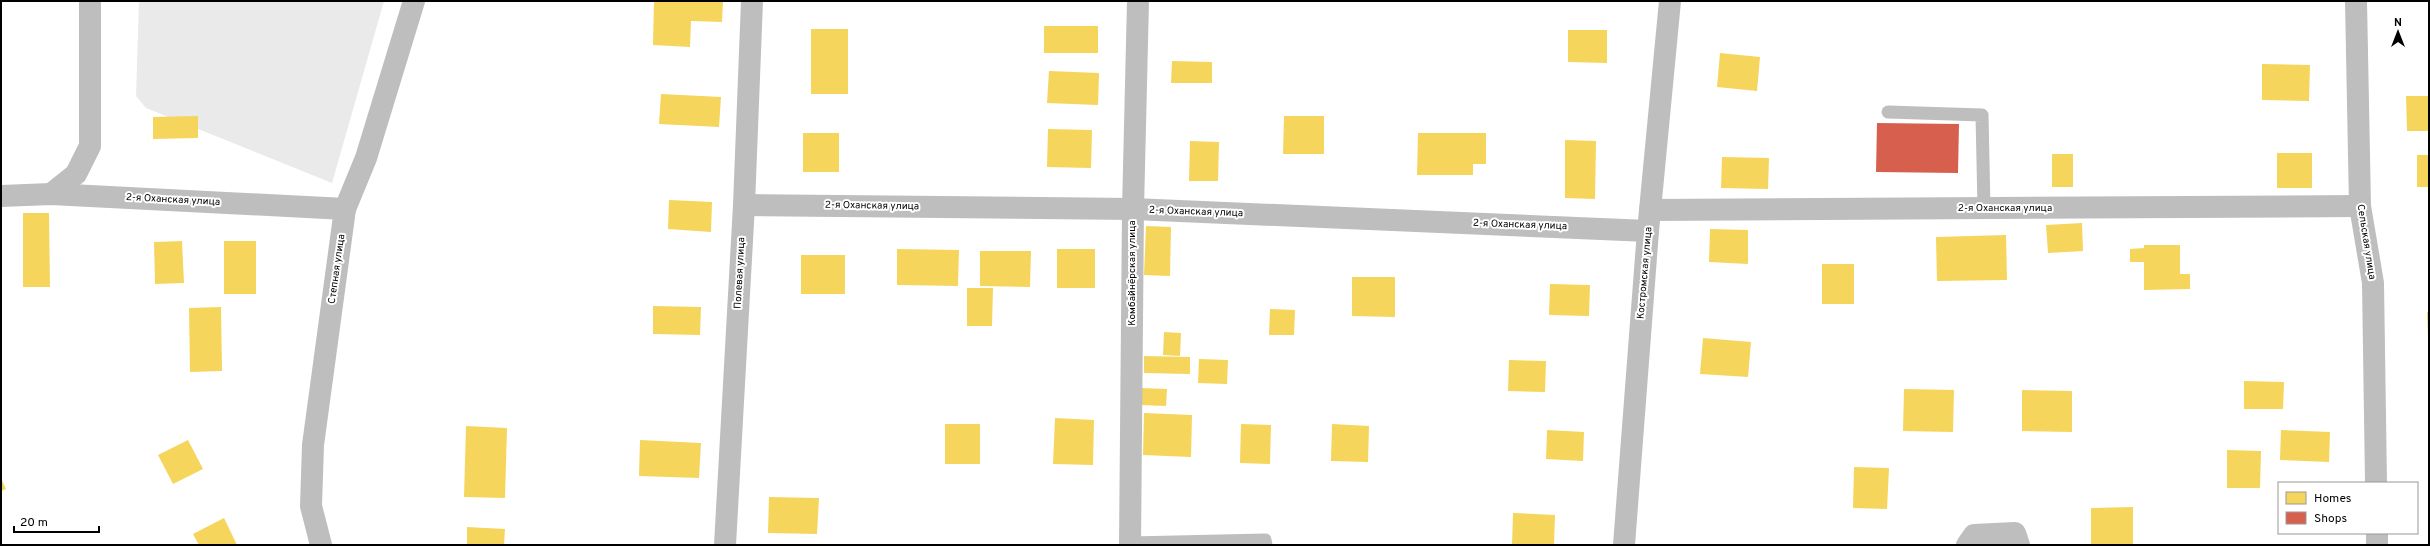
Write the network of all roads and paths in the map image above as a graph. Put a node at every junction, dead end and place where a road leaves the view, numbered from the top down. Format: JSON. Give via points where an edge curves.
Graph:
{"nodes":[{"id":1,"x":90,"y":1,"type":"edge"},
{"id":2,"x":414,"y":1,"type":"edge"},
{"id":3,"x":752,"y":1,"type":"edge"},
{"id":4,"x":1138,"y":1,"type":"edge"},
{"id":5,"x":1670,"y":1,"type":"edge"},
{"id":6,"x":2356,"y":1,"type":"edge"},
{"id":7,"x":1888,"y":112,"type":"dead end"},
{"id":8,"x":51,"y":194,"type":"junction"},
{"id":9,"x":1,"y":196,"type":"edge"},
{"id":10,"x":744,"y":205,"type":"junction"},
{"id":11,"x":2360,"y":206,"type":"junction"},
{"id":12,"x":1984,"y":208,"type":"junction"},
{"id":13,"x":345,"y":209,"type":"junction"},
{"id":14,"x":1132,"y":209,"type":"junction"},
{"id":15,"x":1650,"y":210,"type":"junction"},
{"id":16,"x":1648,"y":231,"type":"junction"},
{"id":17,"x":2376,"y":482,"type":"edge"},
{"id":18,"x":2377,"y":534,"type":"edge"},
{"id":19,"x":1130,"y":544,"type":"edge"},
{"id":20,"x":321,"y":545,"type":"edge"},
{"id":21,"x":725,"y":545,"type":"edge"},
{"id":22,"x":1266,"y":545,"type":"edge"},
{"id":23,"x":1624,"y":545,"type":"edge"},
{"id":24,"x":1967,"y":545,"type":"edge"},
{"id":25,"x":2019,"y":545,"type":"edge"},
{"id":26,"x":2377,"y":545,"type":"edge"}],
"edges":[{"from":1,"to":8,"type":"street","via":[[90,146],[76,174]]},
{"from":2,"to":13,"type":"street","name":"Степная улица","via":[[366,158]]},
{"from":3,"to":10,"type":"street","name":"Полевая улица"},
{"from":4,"to":14,"type":"street","name":"Комбайнёрская улица"},
{"from":5,"to":15,"type":"street","name":"Костромская улица"},
{"from":6,"to":11,"type":"street","name":"Сельская улица"},
{"from":7,"to":12,"type":"lane","via":[[1982,115]]},
{"from":8,"to":9,"type":"street","name":"2-я Оханская улица"},
{"from":8,"to":13,"type":"street","name":"2-я Оханская улица"},
{"from":10,"to":14,"type":"street","name":"2-я Оханская улица"},
{"from":10,"to":21,"type":"street","name":"Полевая улица"},
{"from":11,"to":12,"type":"street","name":"2-я Оханская улица"},
{"from":11,"to":17,"type":"street","name":"Сельская улица","via":[[2373,283]]},
{"from":12,"to":15,"type":"street","name":"2-я Оханская улица"},
{"from":13,"to":20,"type":"street","name":"Степная улица","via":[[313,445],[312,506]]},
{"from":14,"to":16,"type":"street","name":"2-я Оханская улица"},
{"from":14,"to":19,"type":"street","name":"Комбайнёрская улица"},
{"from":15,"to":16,"type":"street","name":"Костромская улица"},
{"from":16,"to":23,"type":"street","name":"Костромская улица"},
{"from":18,"to":26,"type":"street"},
{"from":19,"to":22,"type":"lane","via":[[1265,540]]},
{"from":24,"to":25,"type":"street","via":[[1974,535],[2015,533]]}]}
